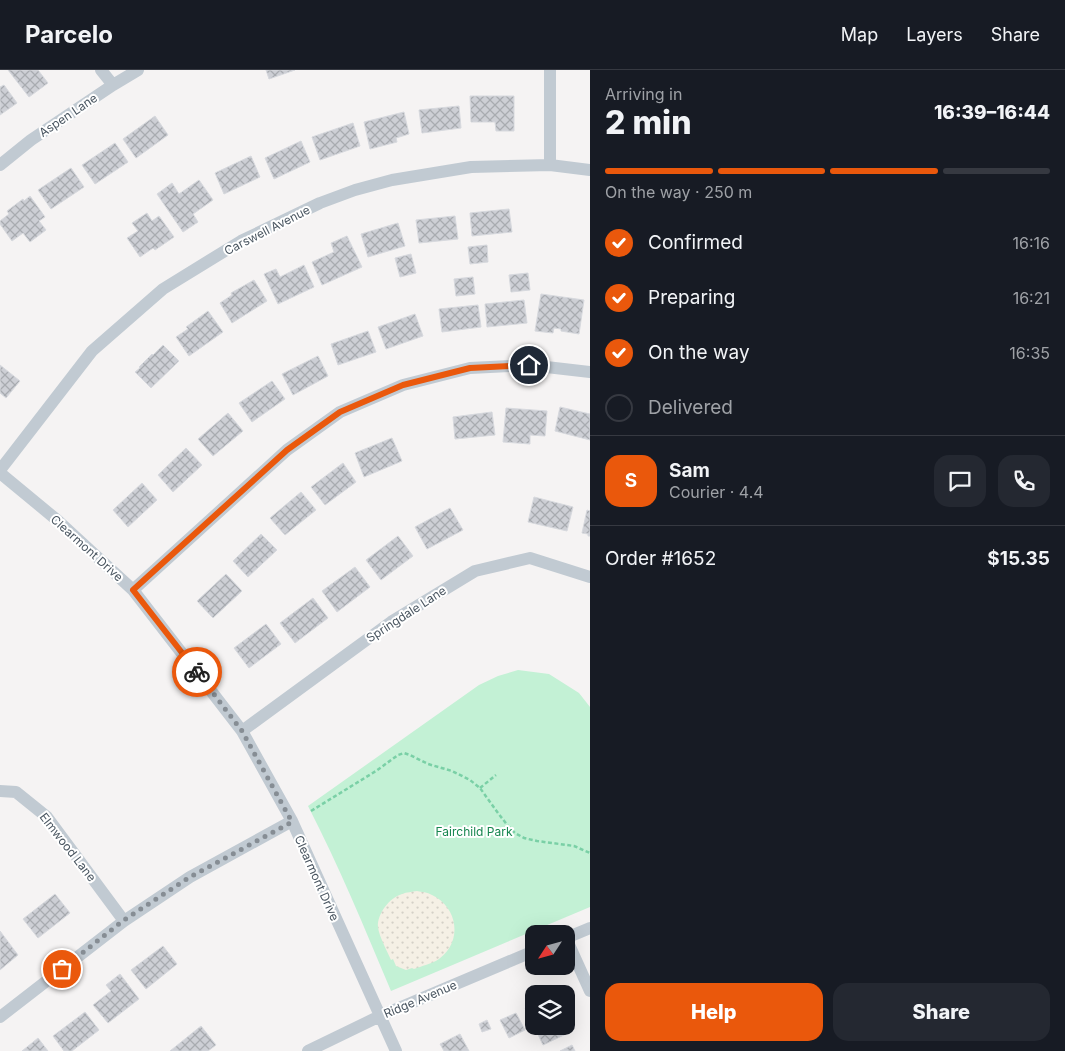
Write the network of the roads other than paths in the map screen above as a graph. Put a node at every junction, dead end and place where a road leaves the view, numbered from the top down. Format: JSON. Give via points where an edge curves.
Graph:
{"nodes":[{"id":1,"x":101,"y":70,"type":"edge"},
{"id":2,"x":138,"y":70,"type":"edge"},
{"id":3,"x":550,"y":70,"type":"edge"},
{"id":4,"x":113,"y":85,"type":"junction"},
{"id":5,"x":0,"y":165,"type":"edge"},
{"id":6,"x":550,"y":165,"type":"junction"},
{"id":7,"x":590,"y":170,"type":"edge"},
{"id":8,"x":590,"y":372,"type":"edge"},
{"id":9,"x":0,"y":471,"type":"edge"},
{"id":10,"x":590,"y":577,"type":"edge"},
{"id":11,"x":133,"y":590,"type":"junction"},
{"id":12,"x":242,"y":731,"type":"junction"},
{"id":13,"x":0,"y":791,"type":"edge"},
{"id":14,"x":292,"y":822,"type":"junction"},
{"id":15,"x":124,"y":920,"type":"junction"},
{"id":16,"x":590,"y":928,"type":"edge"},
{"id":17,"x":575,"y":934,"type":"edge"},
{"id":18,"x":525,"y":956,"type":"edge"},
{"id":19,"x":575,"y":958,"type":"edge"},
{"id":20,"x":590,"y":991,"type":"edge"},
{"id":21,"x":380,"y":1016,"type":"junction"},
{"id":22,"x":0,"y":1017,"type":"edge"},
{"id":23,"x":308,"y":1051,"type":"edge"},
{"id":24,"x":396,"y":1051,"type":"edge"}],
"edges":[{"from":1,"to":4,"type":"street"},
{"from":2,"to":4,"type":"street","name":"Aspen Lane"},
{"from":3,"to":6,"type":"street"},
{"from":4,"to":5,"type":"street","name":"Aspen Lane"},
{"from":6,"to":7,"type":"street","name":"Carswell Avenue"},
{"from":6,"to":9,"type":"street","name":"Carswell Avenue","via":[[471,167],[392,180],[320,203],[241,241],[164,289],[92,351]]},
{"from":8,"to":11,"type":"street","via":[[529,365],[470,368],[403,385],[340,412],[287,450]]},
{"from":9,"to":11,"type":"street","name":"Clearmont Drive"},
{"from":10,"to":12,"type":"street","name":"Springdale Lane","via":[[530,558],[475,571],[391,622]]},
{"from":11,"to":12,"type":"street","name":"Clearmont Drive"},
{"from":12,"to":14,"type":"street","name":"Clearmont Drive"},
{"from":13,"to":15,"type":"street","name":"Elmwood Lane","via":[[16,792],[47,817]]},
{"from":14,"to":15,"type":"street","via":[[190,877]]},
{"from":14,"to":21,"type":"street","name":"Clearmont Drive"},
{"from":15,"to":22,"type":"street"},
{"from":16,"to":17,"type":"street"},
{"from":18,"to":21,"type":"street","name":"Ridge Avenue"},
{"from":19,"to":20,"type":"street"},
{"from":21,"to":23,"type":"street","name":"Ridge Avenue"},
{"from":21,"to":24,"type":"street","name":"Clearmont Drive"}]}
